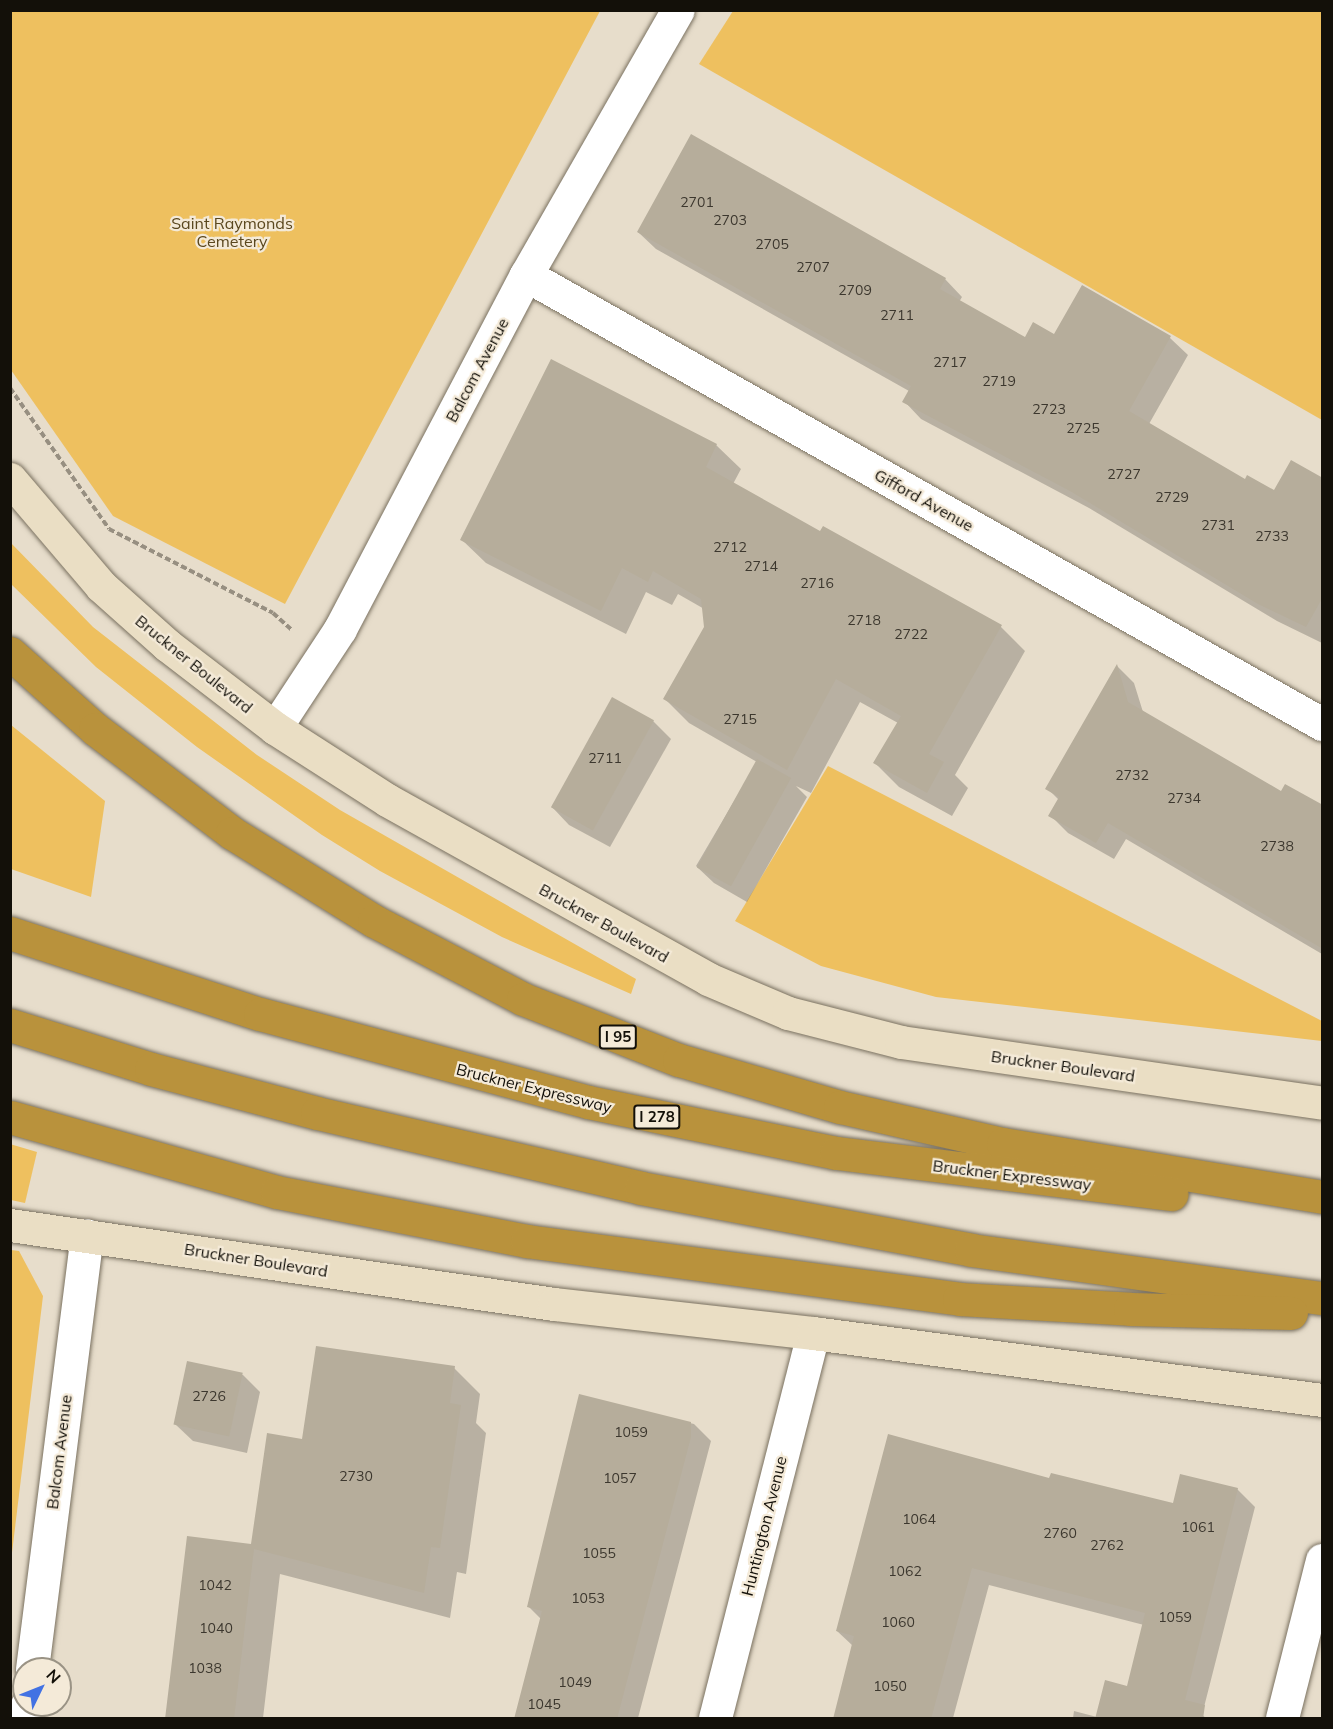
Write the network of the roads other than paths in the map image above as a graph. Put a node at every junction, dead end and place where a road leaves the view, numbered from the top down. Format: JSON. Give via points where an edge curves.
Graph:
{"nodes":[{"id":1,"x":678,"y":10,"type":"edge"},
{"id":2,"x":526,"y":275,"type":"junction"},
{"id":3,"x":10,"y":479,"type":"edge"},
{"id":4,"x":10,"y":653,"type":"edge"},
{"id":5,"x":1323,"y":724,"type":"edge"},
{"id":6,"x":275,"y":728,"type":"junction"},
{"id":7,"x":10,"y":933,"type":"edge"},
{"id":8,"x":10,"y":1025,"type":"edge"},
{"id":9,"x":1323,"y":1103,"type":"edge"},
{"id":10,"x":10,"y":1117,"type":"edge"},
{"id":11,"x":1323,"y":1197,"type":"edge"},
{"id":12,"x":1323,"y":1212,"type":"edge"},
{"id":13,"x":10,"y":1225,"type":"edge"},
{"id":14,"x":87,"y":1235,"type":"junction"},
{"id":15,"x":1323,"y":1298,"type":"edge"},
{"id":16,"x":1323,"y":1314,"type":"edge"},
{"id":17,"x":813,"y":1333,"type":"junction"},
{"id":18,"x":1323,"y":1400,"type":"edge"},
{"id":19,"x":1323,"y":1560,"type":"edge"},
{"id":20,"x":34,"y":1657,"type":"edge"},
{"id":21,"x":715,"y":1719,"type":"edge"},
{"id":22,"x":1282,"y":1719,"type":"edge"}],
"edges":[{"from":1,"to":2,"type":"street","name":"Balcom Avenue"},
{"from":2,"to":5,"type":"street","name":"Gifford Avenue"},
{"from":2,"to":6,"type":"street","name":"Balcom Avenue","via":[[340,629]]},
{"from":3,"to":6,"type":"main road","name":"Bruckner Boulevard","via":[[100,586],[167,645]]},
{"from":4,"to":11,"type":"highway","number":"I 95","via":[[163,783],[301,878],[448,963],[589,1026],[762,1085],[922,1127],[1091,1160]]},
{"from":6,"to":9,"type":"main road","name":"Bruckner Boulevard","via":[[387,800],[668,959],[788,1013],[901,1042]]},
{"from":7,"to":12,"type":"highway","name":"Bruckner Expressway","number":"I 278","via":[[240,1008],[392,1051],[588,1102],[752,1138],[920,1164]]},
{"from":8,"to":15,"type":"highway","via":[[306,1111],[618,1183],[918,1241]]},
{"from":10,"to":16,"type":"highway","via":[[277,1192],[527,1241],[958,1299],[1130,1310]]},
{"from":13,"to":14,"type":"main road","name":"Bruckner Boulevard"},
{"from":14,"to":17,"type":"main road","name":"Bruckner Boulevard","via":[[565,1306]]},
{"from":14,"to":20,"type":"street","name":"Balcom Avenue"},
{"from":17,"to":18,"type":"main road","name":"Bruckner Boulevard"},
{"from":17,"to":21,"type":"street","name":"Huntington Avenue"},
{"from":19,"to":22,"type":"street"}]}
